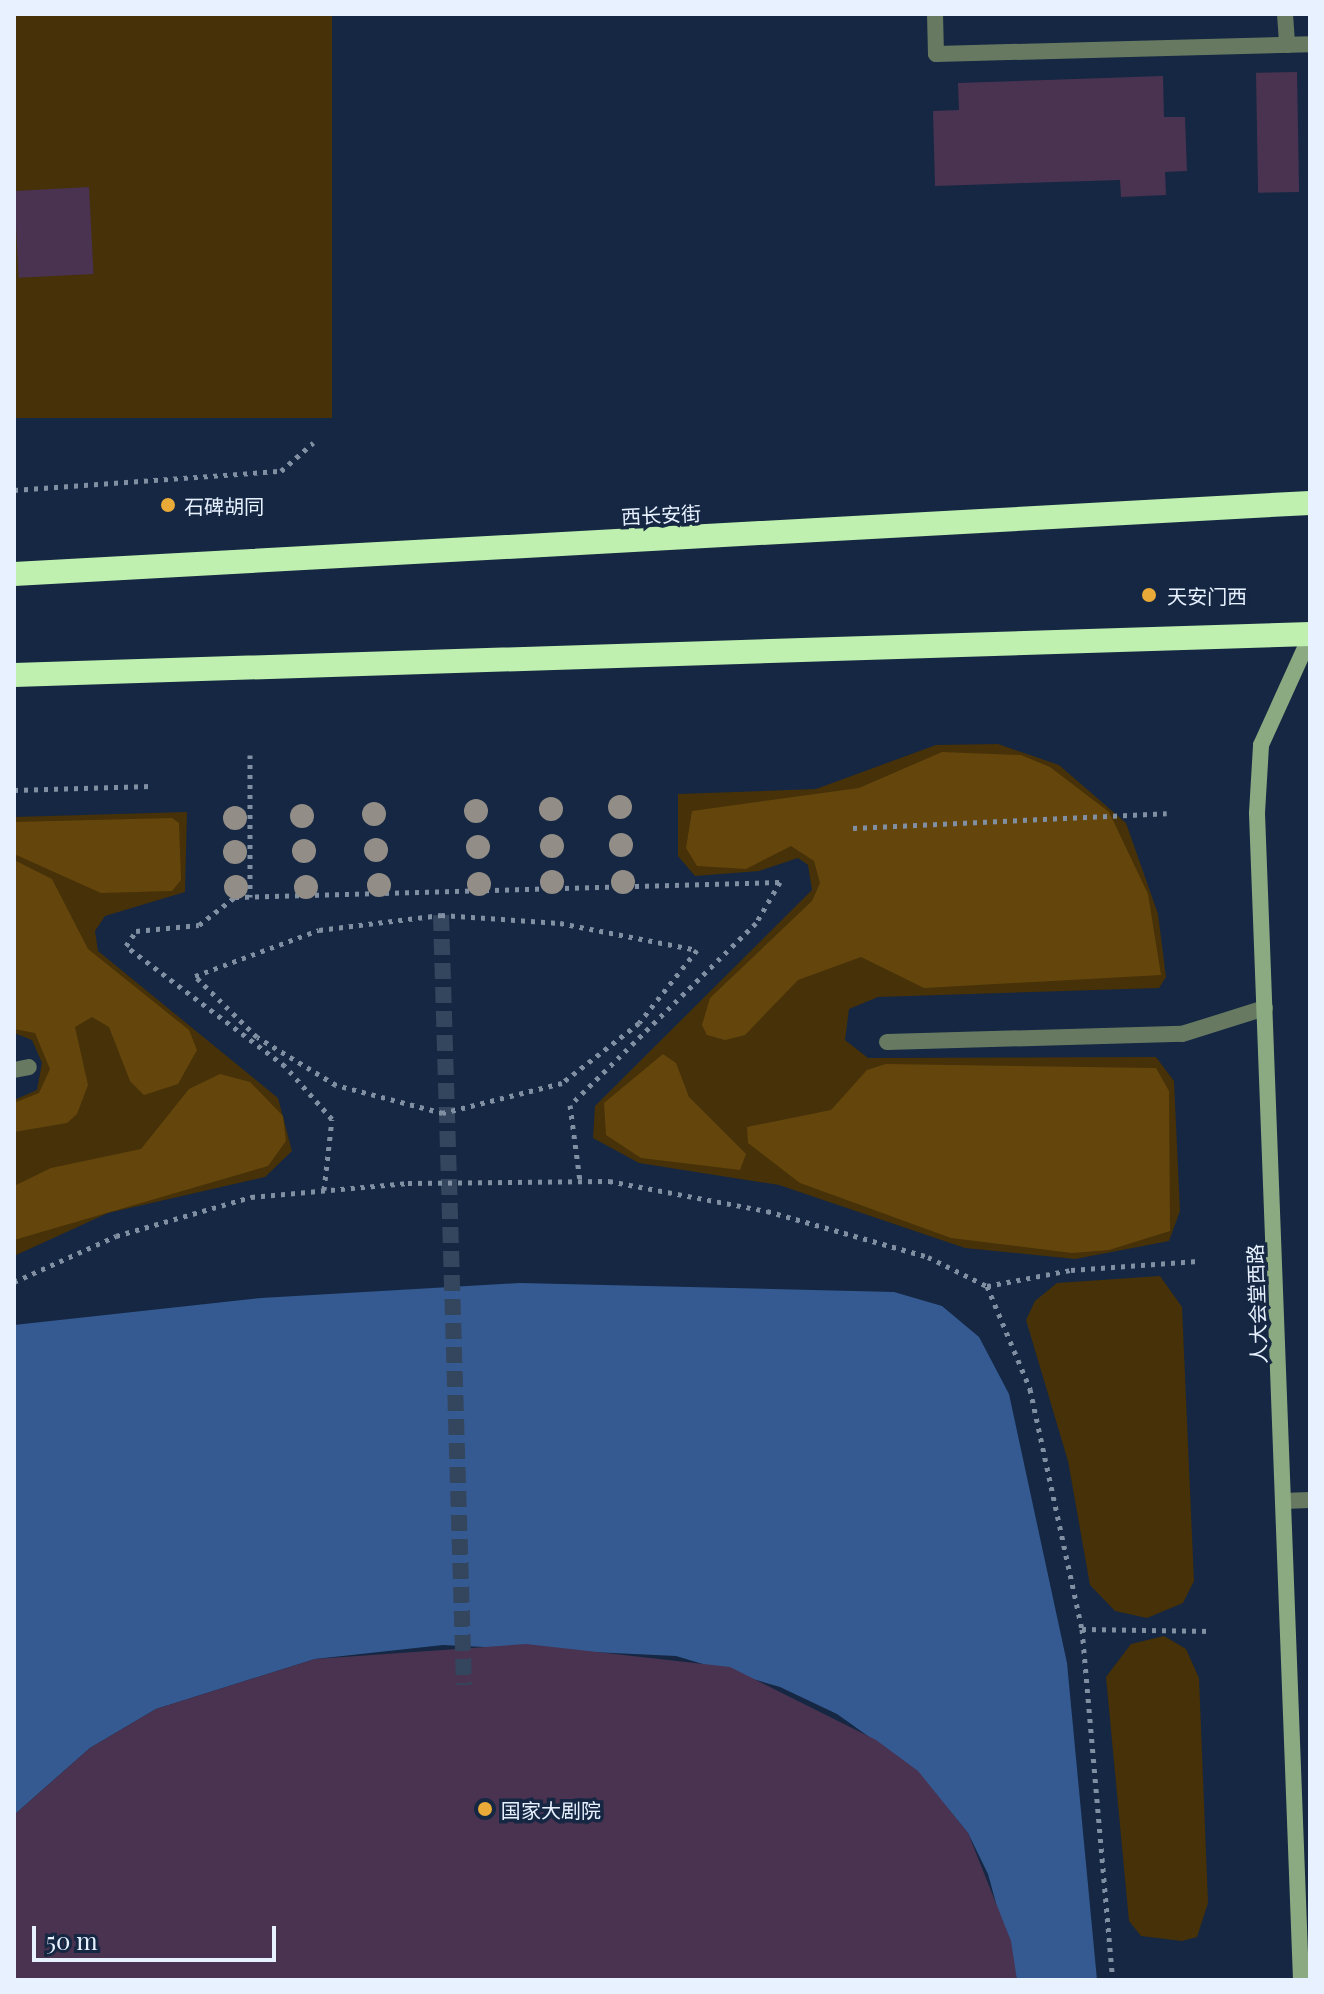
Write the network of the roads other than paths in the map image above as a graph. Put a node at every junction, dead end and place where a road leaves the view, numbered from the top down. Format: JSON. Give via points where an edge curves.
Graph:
{"nodes":[{"id":1,"x":935,"y":14,"type":"edge"},
{"id":2,"x":1285,"y":14,"type":"edge"},
{"id":3,"x":1310,"y":44,"type":"edge"},
{"id":4,"x":1287,"y":45,"type":"junction"},
{"id":5,"x":1310,"y":503,"type":"edge"},
{"id":6,"x":14,"y":574,"type":"edge"},
{"id":7,"x":1310,"y":636,"type":"edge"},
{"id":8,"x":14,"y":675,"type":"edge"},
{"id":9,"x":1265,"y":1008,"type":"junction"},
{"id":10,"x":887,"y":1042,"type":"dead end"},
{"id":11,"x":1310,"y":1500,"type":"edge"},
{"id":12,"x":1283,"y":1501,"type":"junction"},
{"id":13,"x":1301,"y":1980,"type":"edge"}],
"edges":[{"from":1,"to":4,"type":"street","via":[[936,54]]},
{"from":2,"to":4,"type":"street"},
{"from":3,"to":4,"type":"street"},
{"from":5,"to":6,"type":"highway","name":"西长安街"},
{"from":7,"to":8,"type":"highway"},
{"from":7,"to":9,"type":"street","name":"人大会堂西路","via":[[1261,745]]},
{"from":9,"to":10,"type":"street","via":[[1182,1034]]},
{"from":9,"to":12,"type":"street","name":"人大会堂西路"},
{"from":11,"to":12,"type":"street"},
{"from":12,"to":13,"type":"street","name":"人大会堂西路"}]}
